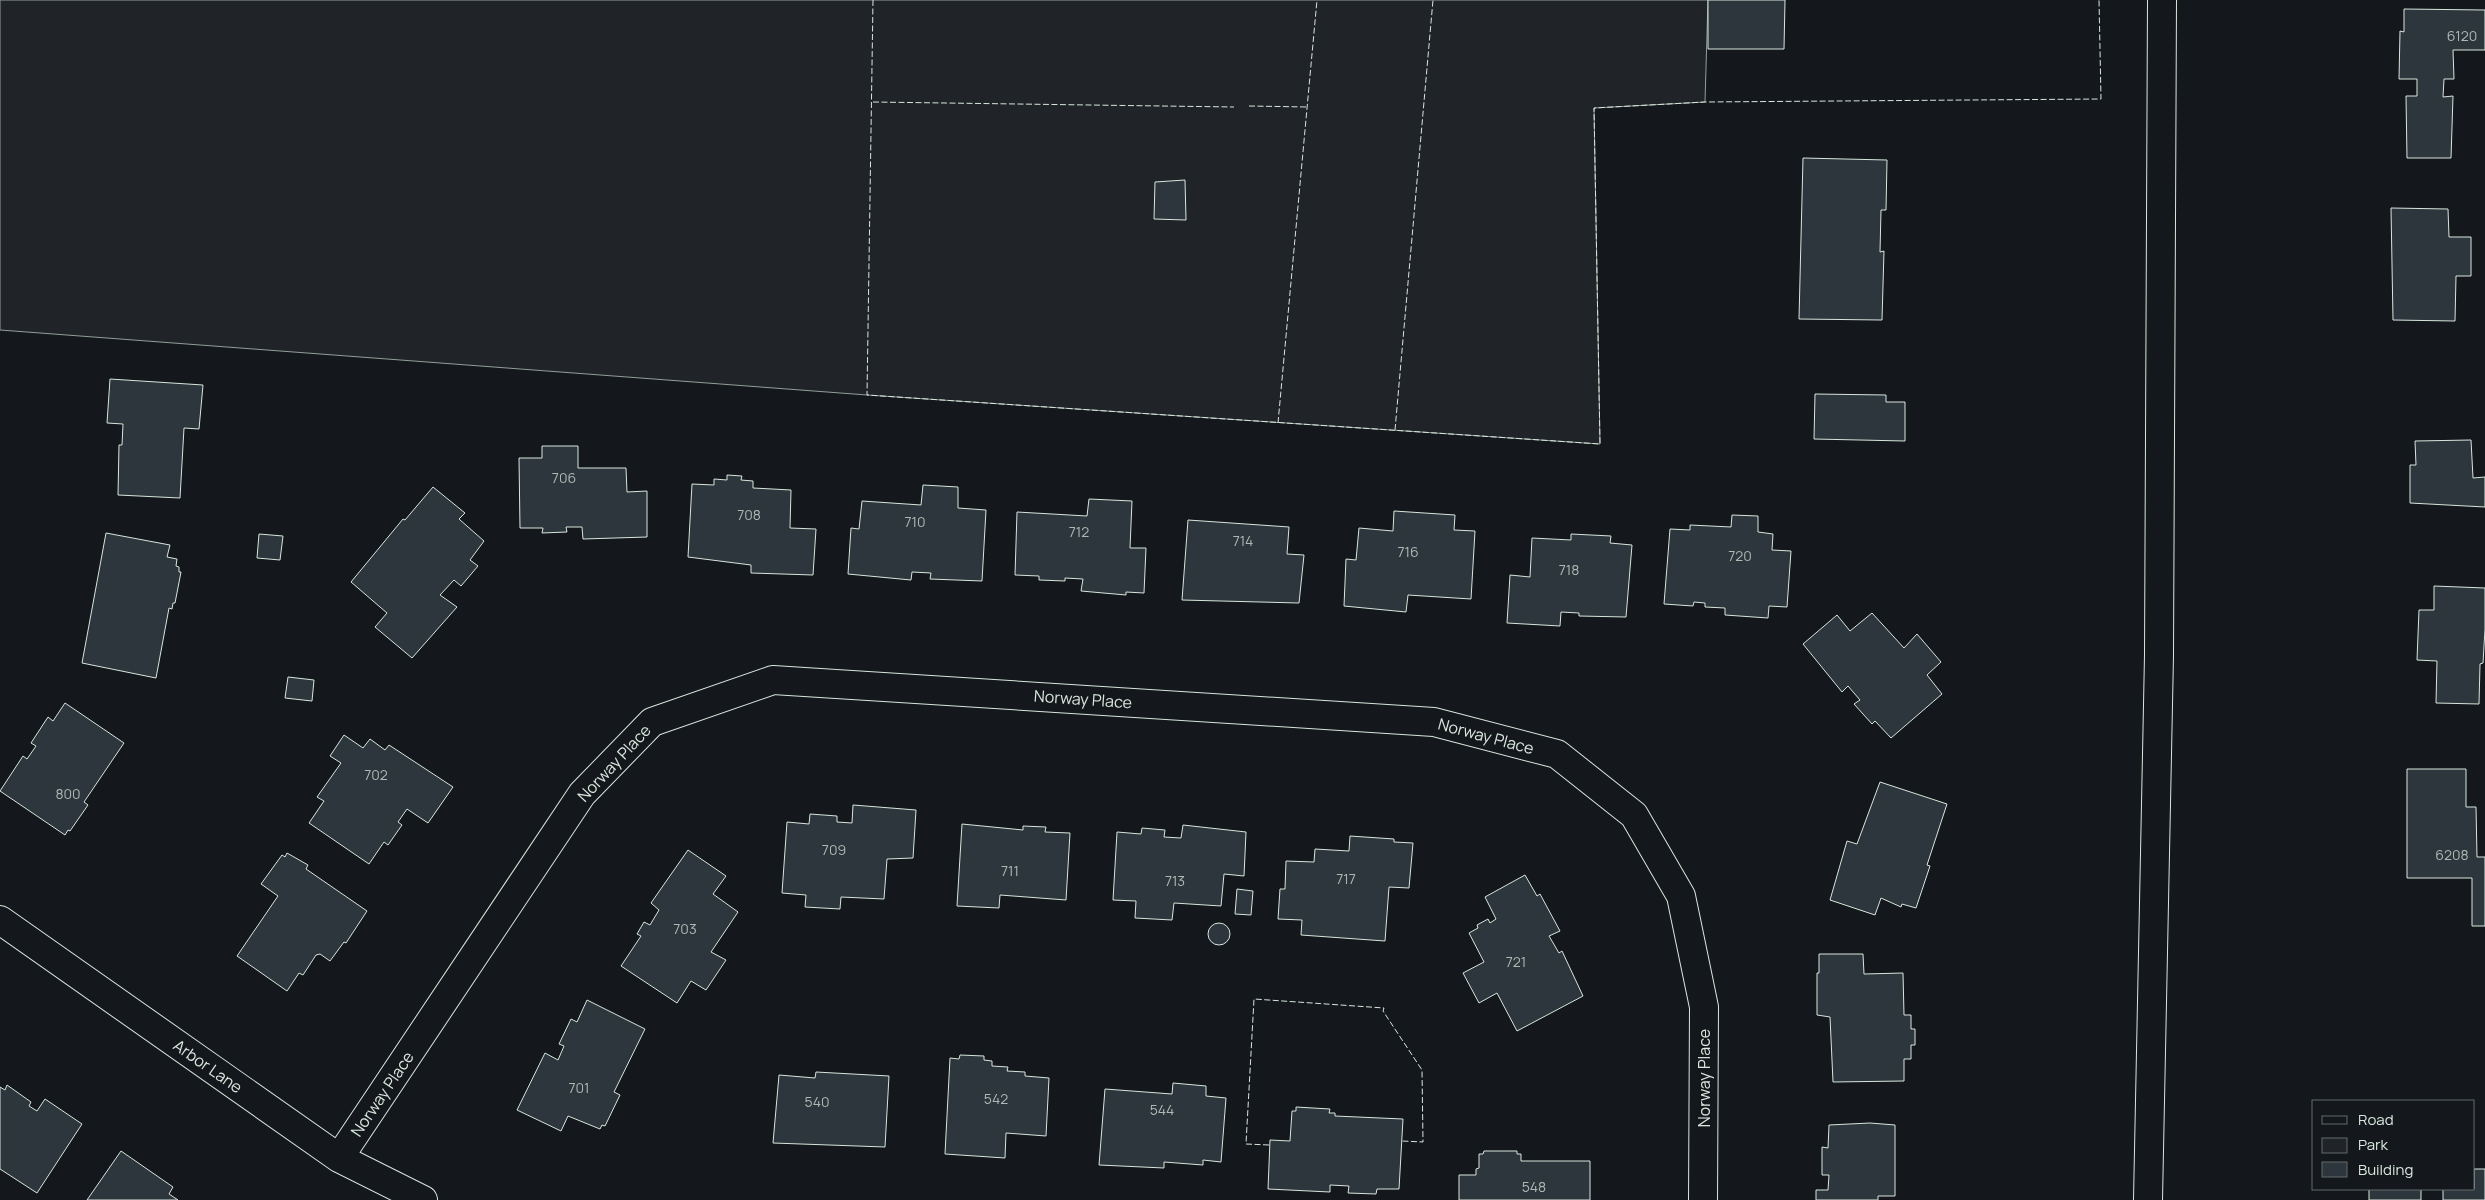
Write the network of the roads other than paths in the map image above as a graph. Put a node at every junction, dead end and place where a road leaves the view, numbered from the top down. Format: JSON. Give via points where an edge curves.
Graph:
{"nodes":[{"id":1,"x":2162,"y":0,"type":"edge"},
{"id":2,"x":0,"y":920,"type":"edge"},
{"id":3,"x":339,"y":1158,"type":"junction"},
{"id":4,"x":423,"y":1200,"type":"edge"},
{"id":5,"x":1703,"y":1200,"type":"edge"},
{"id":6,"x":2148,"y":1200,"type":"edge"}],
"edges":[{"from":1,"to":6,"type":"street","via":[[2159,656]]},
{"from":2,"to":3,"type":"street","name":"Arbor Lane"},
{"from":3,"to":4,"type":"street","name":"Arbor Lane"},
{"from":3,"to":5,"type":"street","name":"Norway Place","via":[[582,794],[652,722],[773,680],[1434,722],[1557,754],[1634,815],[1681,896],[1704,1007]]}]}
